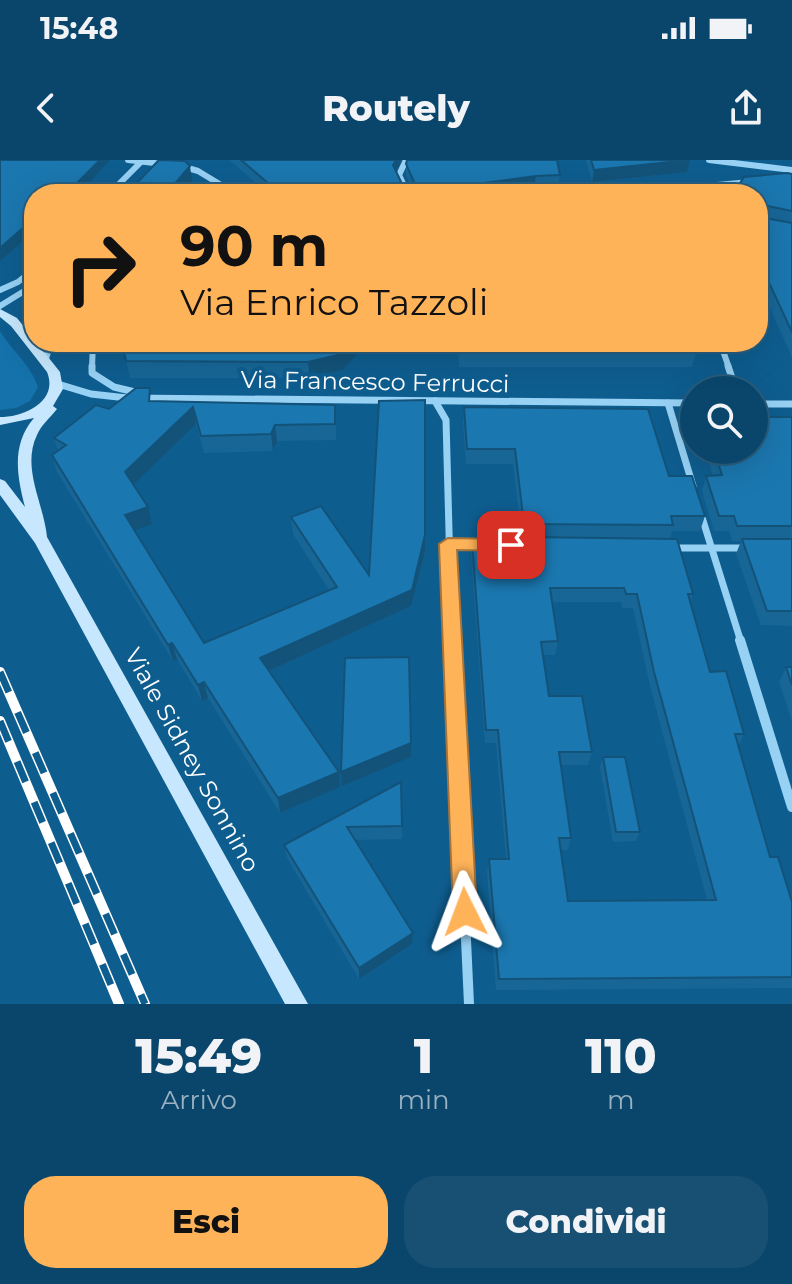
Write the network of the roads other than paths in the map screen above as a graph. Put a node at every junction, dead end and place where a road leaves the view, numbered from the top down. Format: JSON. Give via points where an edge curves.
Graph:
{"nodes":[{"id":1,"x":128,"y":160,"type":"edge"},
{"id":2,"x":406,"y":160,"type":"edge"},
{"id":3,"x":709,"y":160,"type":"edge"},
{"id":4,"x":142,"y":161,"type":"edge"},
{"id":5,"x":158,"y":162,"type":"edge"},
{"id":6,"x":732,"y":168,"type":"junction"},
{"id":7,"x":792,"y":170,"type":"edge"},
{"id":8,"x":147,"y":173,"type":"edge"},
{"id":9,"x":754,"y":182,"type":"edge"},
{"id":10,"x":728,"y":183,"type":"junction"},
{"id":11,"x":119,"y":184,"type":"edge"},
{"id":12,"x":219,"y":184,"type":"edge"},
{"id":13,"x":403,"y":184,"type":"edge"},
{"id":14,"x":718,"y":184,"type":"edge"},
{"id":15,"x":24,"y":278,"type":"edge"},
{"id":16,"x":0,"y":290,"type":"edge"},
{"id":17,"x":24,"y":293,"type":"edge"},
{"id":18,"x":0,"y":306,"type":"edge"},
{"id":19,"x":0,"y":313,"type":"edge"},
{"id":20,"x":24,"y":337,"type":"edge"},
{"id":21,"x":39,"y":352,"type":"edge"},
{"id":22,"x":48,"y":352,"type":"edge"},
{"id":23,"x":92,"y":352,"type":"edge"},
{"id":24,"x":723,"y":352,"type":"edge"},
{"id":25,"x":46,"y":359,"type":"junction"},
{"id":26,"x":731,"y":376,"type":"edge"},
{"id":27,"x":56,"y":390,"type":"junction"},
{"id":28,"x":167,"y":398,"type":"junction"},
{"id":29,"x":435,"y":401,"type":"junction"},
{"id":30,"x":668,"y":403,"type":"junction"},
{"id":31,"x":680,"y":403,"type":"edge"},
{"id":32,"x":768,"y":404,"type":"edge"},
{"id":33,"x":792,"y":404,"type":"edge"},
{"id":34,"x":0,"y":421,"type":"edge"},
{"id":35,"x":0,"y":484,"type":"edge"},
{"id":36,"x":694,"y":490,"type":"edge"},
{"id":37,"x":699,"y":505,"type":"edge"},
{"id":38,"x":41,"y":540,"type":"junction"},
{"id":39,"x":448,"y":544,"type":"junction"},
{"id":40,"x":496,"y":545,"type":"edge"},
{"id":41,"x":654,"y":547,"type":"edge"},
{"id":42,"x":712,"y":548,"type":"junction"},
{"id":43,"x":752,"y":548,"type":"edge"},
{"id":44,"x":792,"y":807,"type":"edge"},
{"id":45,"x":297,"y":1004,"type":"edge"},
{"id":46,"x":469,"y":1004,"type":"edge"}],
"edges":[{"from":1,"to":4,"type":"street"},
{"from":2,"to":13,"type":"street","via":[[399,175]]},
{"from":3,"to":6,"type":"street"},
{"from":4,"to":5,"type":"street"},
{"from":4,"to":11,"type":"street"},
{"from":5,"to":8,"type":"street"},
{"from":5,"to":12,"type":"street","via":[[198,171]]},
{"from":6,"to":7,"type":"street"},
{"from":6,"to":10,"type":"street"},
{"from":9,"to":10,"type":"street"},
{"from":10,"to":14,"type":"street"},
{"from":15,"to":16,"type":"street"},
{"from":17,"to":18,"type":"street"},
{"from":19,"to":20,"type":"street","via":[[11,317]]},
{"from":21,"to":25,"type":"street"},
{"from":22,"to":25,"type":"street"},
{"from":23,"to":28,"type":"street","via":[[90,365],[99,380],[121,391]]},
{"from":24,"to":26,"type":"street"},
{"from":25,"to":27,"type":"street"},
{"from":27,"to":28,"type":"street","name":"Via Francesco Ferrucci"},
{"from":27,"to":34,"type":"street","via":[[35,413]]},
{"from":27,"to":38,"type":"street","name":"Viale Sidney Sonnino","via":[[26,447]]},
{"from":28,"to":29,"type":"street","name":"Via Francesco Ferrucci"},
{"from":29,"to":30,"type":"street","name":"Via Francesco Ferrucci"},
{"from":29,"to":39,"type":"street","via":[[446,420]]},
{"from":30,"to":31,"type":"street","name":"Via Francesco Ferrucci"},
{"from":30,"to":36,"type":"street"},
{"from":32,"to":33,"type":"street"},
{"from":35,"to":38,"type":"street","name":"Viale Sidney Sonnino"},
{"from":37,"to":42,"type":"street"},
{"from":38,"to":45,"type":"street","name":"Viale Sidney Sonnino"},
{"from":39,"to":40,"type":"street"},
{"from":39,"to":46,"type":"street"},
{"from":41,"to":42,"type":"street"},
{"from":42,"to":43,"type":"street"},
{"from":42,"to":44,"type":"street"}]}
